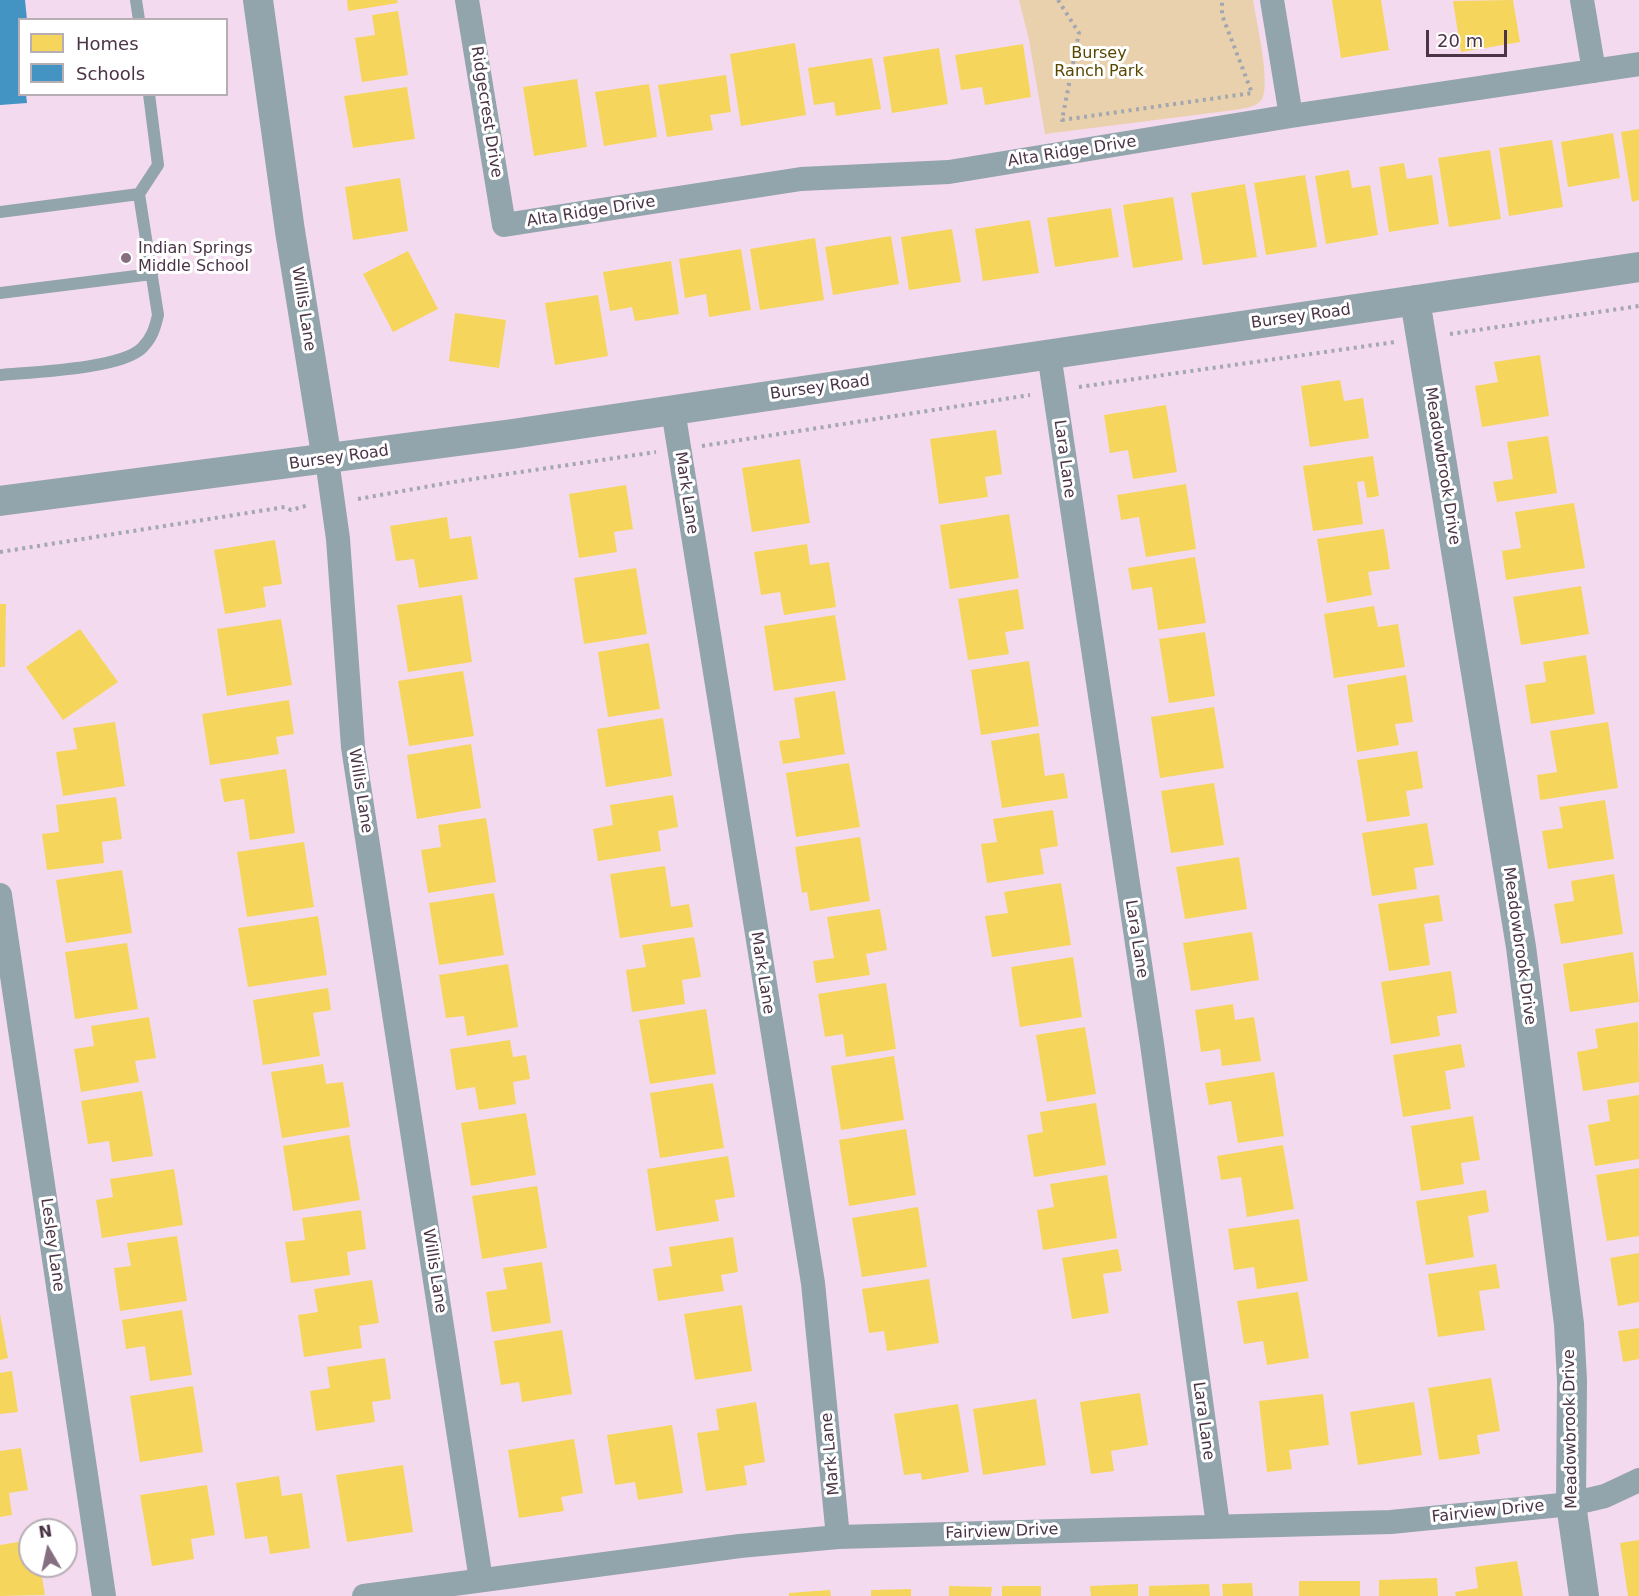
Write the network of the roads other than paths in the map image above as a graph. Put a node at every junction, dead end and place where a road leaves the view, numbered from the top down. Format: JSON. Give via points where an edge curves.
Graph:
{"nodes":[{"id":1,"x":136,"y":0,"type":"edge"},
{"id":2,"x":258,"y":0,"type":"edge"},
{"id":3,"x":467,"y":0,"type":"edge"},
{"id":4,"x":1272,"y":0,"type":"edge"},
{"id":5,"x":1582,"y":0,"type":"edge"},
{"id":6,"x":139,"y":18,"type":"edge"},
{"id":7,"x":1639,"y":64,"type":"edge"},
{"id":8,"x":1594,"y":71,"type":"junction"},
{"id":9,"x":149,"y":96,"type":"edge"},
{"id":10,"x":1291,"y":116,"type":"junction"},
{"id":11,"x":139,"y":194,"type":"junction"},
{"id":12,"x":0,"y":212,"type":"edge"},
{"id":13,"x":504,"y":225,"type":"joint"},
{"id":14,"x":1639,"y":267,"type":"edge"},
{"id":15,"x":152,"y":274,"type":"junction"},
{"id":16,"x":0,"y":293,"type":"edge"},
{"id":17,"x":1415,"y":300,"type":"junction"},
{"id":18,"x":1049,"y":354,"type":"junction"},
{"id":19,"x":0,"y":375,"type":"edge"},
{"id":20,"x":673,"y":410,"type":"junction"},
{"id":21,"x":327,"y":460,"type":"junction"},
{"id":22,"x":0,"y":501,"type":"edge"},
{"id":23,"x":0,"y":895,"type":"edge"},
{"id":24,"x":1639,"y":1480,"type":"edge"},
{"id":25,"x":1571,"y":1504,"type":"junction"},
{"id":26,"x":1218,"y":1526,"type":"junction"},
{"id":27,"x":838,"y":1537,"type":"junction"},
{"id":28,"x":481,"y":1580,"type":"junction"},
{"id":29,"x":104,"y":1596,"type":"edge"},
{"id":30,"x":364,"y":1596,"type":"edge"},
{"id":31,"x":1584,"y":1596,"type":"edge"}],
"edges":[{"from":1,"to":6,"type":"lane"},
{"from":2,"to":21,"type":"street","name":"Willis Lane"},
{"from":3,"to":13,"type":"street","name":"Ridgecrest Drive"},
{"from":4,"to":10,"type":"street"},
{"from":5,"to":8,"type":"street"},
{"from":7,"to":8,"type":"street","name":"Alta Ridge Drive"},
{"from":8,"to":10,"type":"street","name":"Alta Ridge Drive"},
{"from":9,"to":11,"type":"lane","via":[[158,165]]},
{"from":10,"to":13,"type":"street","name":"Alta Ridge Drive","via":[[949,172],[801,180]]},
{"from":11,"to":12,"type":"lane"},
{"from":11,"to":15,"type":"lane"},
{"from":14,"to":17,"type":"street","name":"Bursey Road"},
{"from":15,"to":16,"type":"lane"},
{"from":15,"to":19,"type":"lane","via":[[158,315],[153,334],[140,350],[117,362]]},
{"from":17,"to":18,"type":"street","name":"Bursey Road"},
{"from":17,"to":25,"type":"street","name":"Meadowbrook Drive","via":[[1521,947],[1569,1324]]},
{"from":18,"to":20,"type":"street","name":"Bursey Road"},
{"from":18,"to":26,"type":"street","name":"Lara Lane","via":[[1152,1044]]},
{"from":20,"to":21,"type":"street","name":"Bursey Road"},
{"from":20,"to":27,"type":"street","name":"Mark Lane","via":[[813,1283]]},
{"from":21,"to":22,"type":"street","name":"Bursey Road"},
{"from":21,"to":28,"type":"street","name":"Willis Lane","via":[[338,539],[353,747]]},
{"from":23,"to":29,"type":"street","name":"Lesley Lane"},
{"from":24,"to":25,"type":"street","name":"Fairview Drive","via":[[1605,1496]]},
{"from":25,"to":26,"type":"street","name":"Fairview Drive","via":[[1391,1522]]},
{"from":25,"to":31,"type":"street","name":"Meadowbrook Drive"},
{"from":26,"to":27,"type":"street","name":"Fairview Drive"},
{"from":27,"to":28,"type":"street","name":"Fairview Drive"},
{"from":28,"to":30,"type":"street","name":"Fairview Drive"}]}
